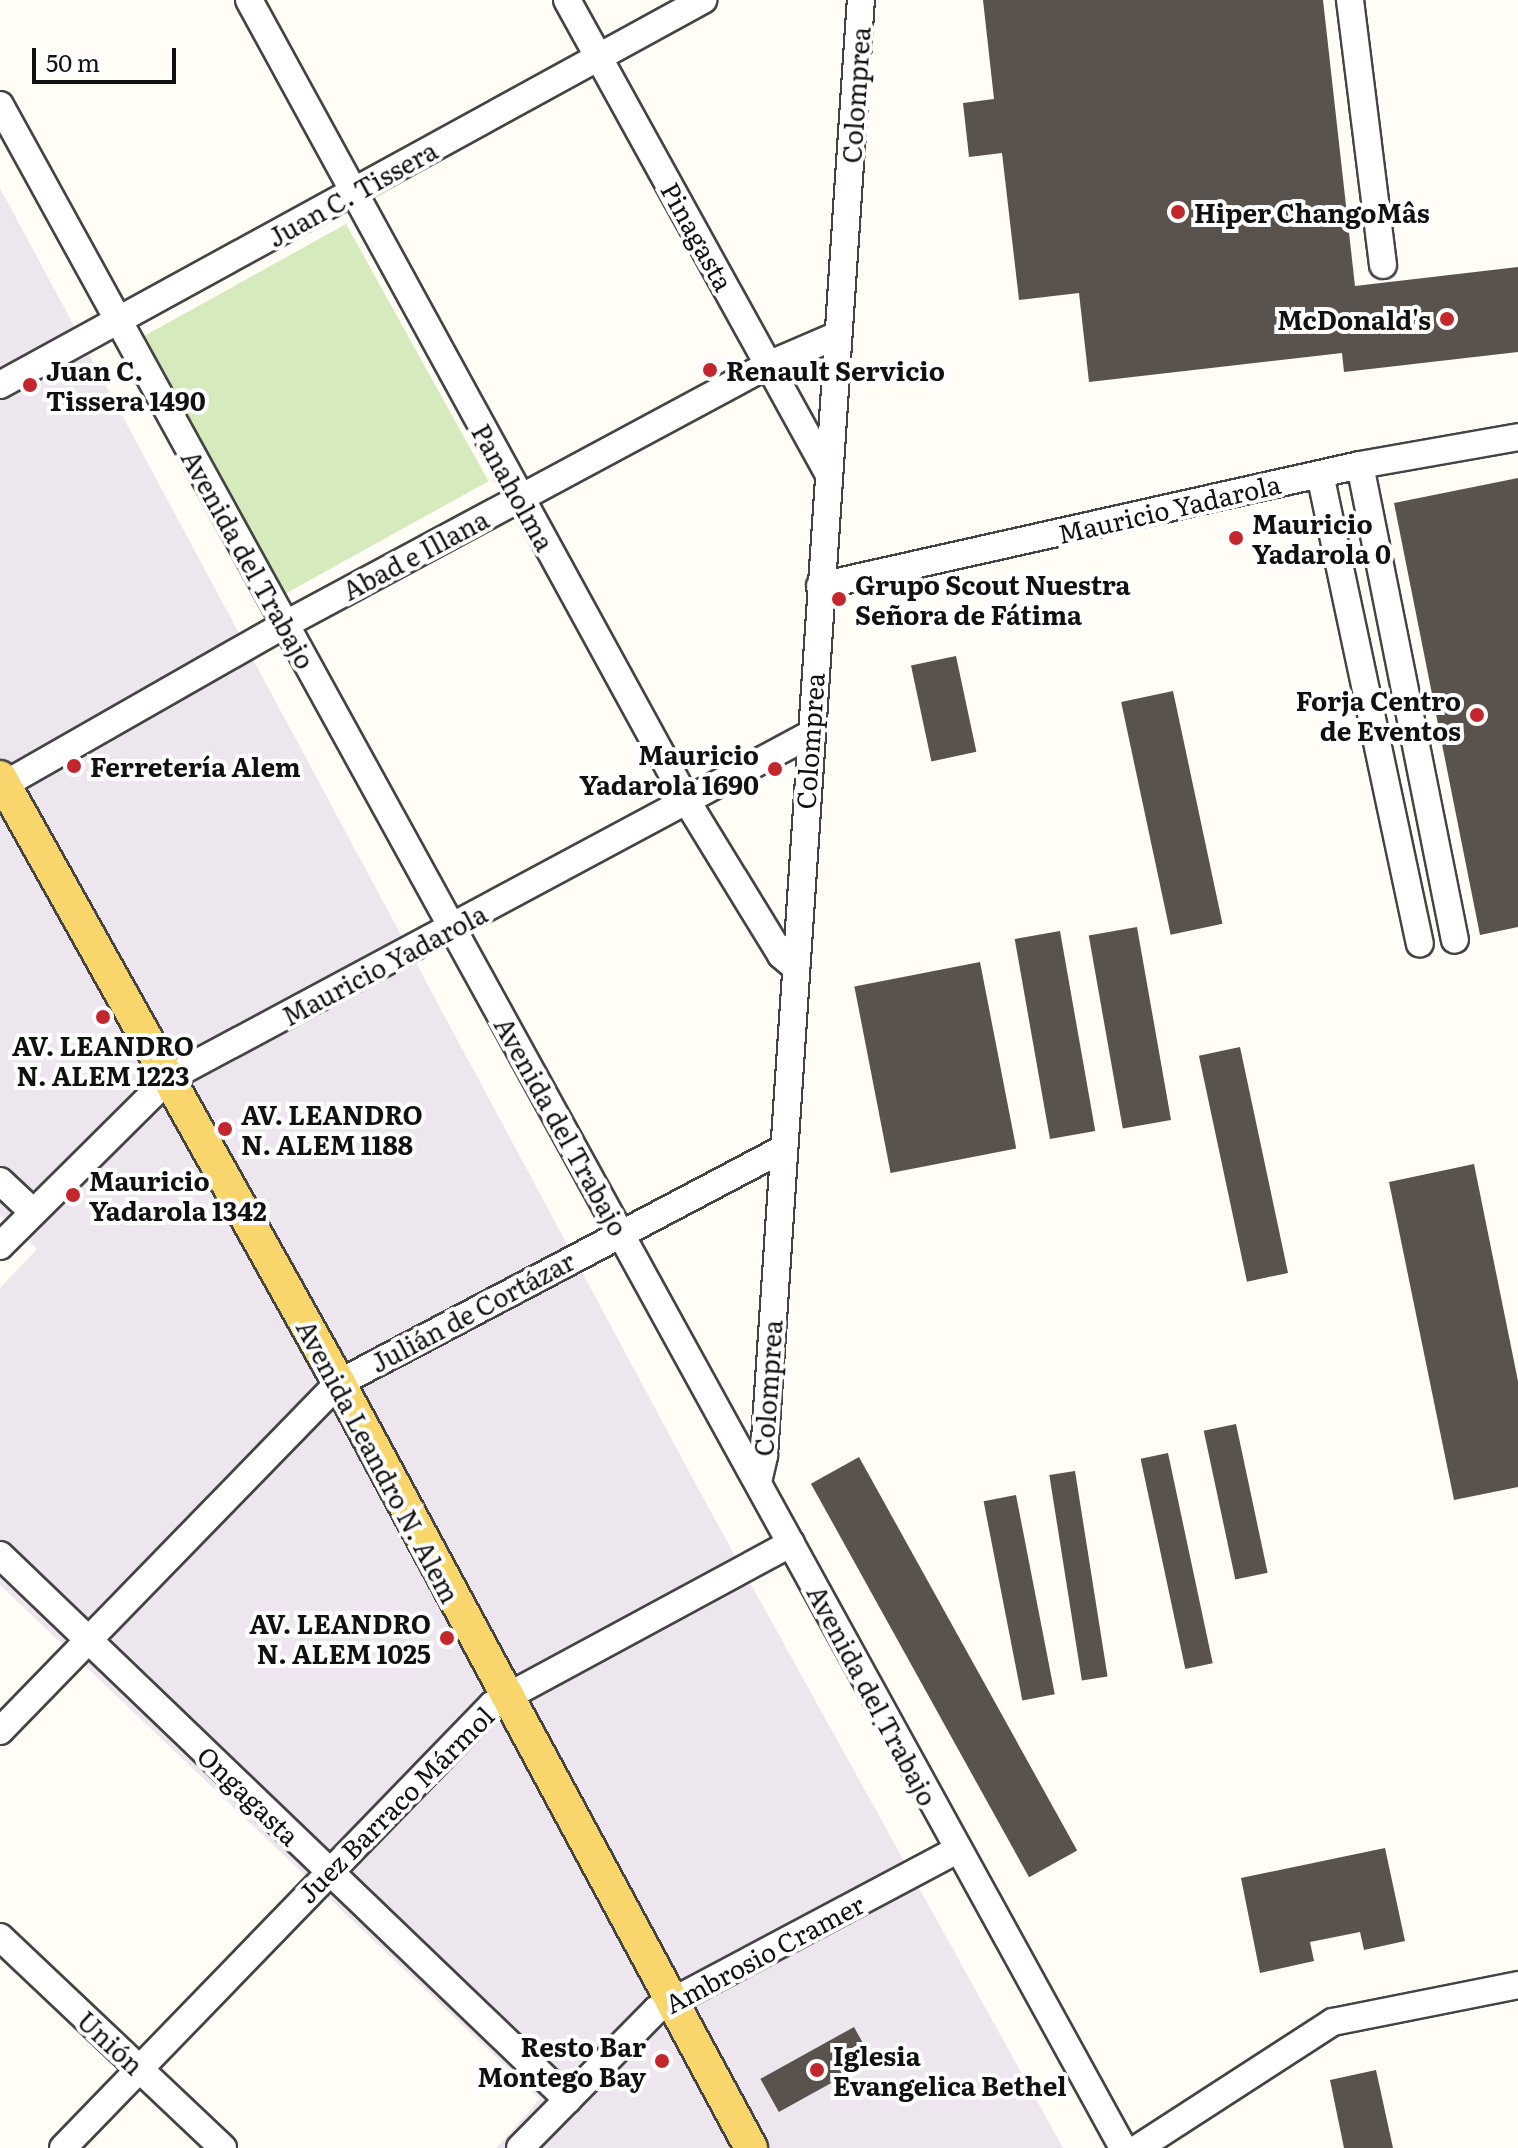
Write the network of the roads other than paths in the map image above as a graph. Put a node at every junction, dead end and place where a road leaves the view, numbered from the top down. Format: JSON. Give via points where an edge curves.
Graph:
{"nodes":[{"id":1,"x":249,"y":0,"type":"edge"},
{"id":2,"x":567,"y":0,"type":"edge"},
{"id":3,"x":703,"y":0,"type":"edge"},
{"id":4,"x":861,"y":0,"type":"edge"},
{"id":5,"x":1350,"y":0,"type":"edge"},
{"id":6,"x":599,"y":57,"type":"junction"},
{"id":7,"x":0,"y":105,"type":"edge"},
{"id":8,"x":354,"y":193,"type":"junction"},
{"id":9,"x":1383,"y":265,"type":"dead end"},
{"id":10,"x":116,"y":322,"type":"junction"},
{"id":11,"x":838,"y":335,"type":"junction"},
{"id":12,"x":768,"y":365,"type":"junction"},
{"id":13,"x":0,"y":385,"type":"edge"},
{"id":14,"x":1518,"y":437,"type":"edge"},
{"id":15,"x":1360,"y":465,"type":"junction"},
{"id":16,"x":828,"y":473,"type":"junction"},
{"id":17,"x":1320,"y":474,"type":"junction"},
{"id":18,"x":520,"y":498,"type":"junction"},
{"id":19,"x":820,"y":586,"type":"junction"},
{"id":20,"x":286,"y":624,"type":"junction"},
{"id":21,"x":809,"y":735,"type":"junction"},
{"id":22,"x":1,"y":783,"type":"edge"},
{"id":23,"x":688,"y":803,"type":"junction"},
{"id":24,"x":1438,"y":855,"type":"junction"},
{"id":25,"x":1403,"y":865,"type":"junction"},
{"id":26,"x":452,"y":927,"type":"junction"},
{"id":27,"x":1455,"y":940,"type":"dead end"},
{"id":28,"x":1420,"y":943,"type":"dead end"},
{"id":29,"x":794,"y":966,"type":"junction"},
{"id":30,"x":169,"y":1078,"type":"junction"},
{"id":31,"x":781,"y":1150,"type":"junction"},
{"id":32,"x":0,"y":1181,"type":"edge"},
{"id":33,"x":33,"y":1212,"type":"junction"},
{"id":34,"x":619,"y":1231,"type":"junction"},
{"id":35,"x":0,"y":1246,"type":"edge"},
{"id":36,"x":339,"y":1383,"type":"junction"},
{"id":37,"x":758,"y":1482,"type":"junction"},
{"id":38,"x":791,"y":1543,"type":"junction"},
{"id":39,"x":0,"y":1555,"type":"edge"},
{"id":40,"x":87,"y":1639,"type":"junction"},
{"id":41,"x":505,"y":1696,"type":"junction"},
{"id":42,"x":0,"y":1731,"type":"edge"},
{"id":43,"x":957,"y":1850,"type":"junction"},
{"id":44,"x":328,"y":1871,"type":"junction"},
{"id":45,"x":0,"y":1937,"type":"edge"},
{"id":46,"x":1518,"y":1985,"type":"edge"},
{"id":47,"x":671,"y":2001,"type":"junction"},
{"id":48,"x":139,"y":2068,"type":"junction"},
{"id":49,"x":568,"y":2100,"type":"junction"},
{"id":50,"x":63,"y":2148,"type":"edge"},
{"id":51,"x":223,"y":2148,"type":"edge"},
{"id":52,"x":520,"y":2148,"type":"edge"},
{"id":53,"x":751,"y":2148,"type":"edge"},
{"id":54,"x":1123,"y":2148,"type":"edge"},
{"id":55,"x":1138,"y":2148,"type":"edge"}],
"edges":[{"from":1,"to":8,"type":"street","name":"Panaholma"},
{"from":2,"to":6,"type":"street","name":"Pinagasta"},
{"from":3,"to":6,"type":"street","name":"Juan C. Tissera"},
{"from":4,"to":11,"type":"street","name":"Colomprea"},
{"from":5,"to":9,"type":"street"},
{"from":6,"to":8,"type":"street","name":"Juan C. Tissera"},
{"from":6,"to":12,"type":"street","name":"Pinagasta"},
{"from":7,"to":10,"type":"street","name":"Avenida del Trabajo"},
{"from":8,"to":10,"type":"street","name":"Juan C. Tissera"},
{"from":8,"to":18,"type":"street","name":"Panaholma"},
{"from":10,"to":13,"type":"street","name":"Juan C. Tissera"},
{"from":10,"to":20,"type":"street","name":"Avenida del Trabajo"},
{"from":11,"to":12,"type":"street","name":"Abad e Illana"},
{"from":11,"to":16,"type":"street","name":"Colomprea"},
{"from":12,"to":16,"type":"street","name":"Pinagasta"},
{"from":12,"to":18,"type":"street","name":"Abad e Illana"},
{"from":14,"to":15,"type":"street","name":"Mauricio Yadarola"},
{"from":15,"to":17,"type":"street","name":"Mauricio Yadarola"},
{"from":15,"to":24,"type":"street"},
{"from":16,"to":19,"type":"street","name":"Colomprea"},
{"from":17,"to":19,"type":"street","name":"Mauricio Yadarola"},
{"from":17,"to":25,"type":"street"},
{"from":18,"to":20,"type":"street","name":"Abad e Illana"},
{"from":18,"to":23,"type":"street","name":"Panaholma"},
{"from":19,"to":21,"type":"street","name":"Colomprea"},
{"from":20,"to":22,"type":"street","name":"Abad e Illana"},
{"from":20,"to":26,"type":"street","name":"Avenida del Trabajo"},
{"from":21,"to":23,"type":"street","name":"Mauricio Yadarola"},
{"from":21,"to":29,"type":"street","name":"Colomprea"},
{"from":22,"to":30,"type":"main road","name":"Avenida Leandro N. Alem"},
{"from":23,"to":26,"type":"street","name":"Mauricio Yadarola"},
{"from":23,"to":29,"type":"street","name":"Panaholma","via":[[781,955]]},
{"from":24,"to":25,"type":"street"},
{"from":24,"to":27,"type":"street"},
{"from":25,"to":28,"type":"street"},
{"from":26,"to":30,"type":"street","name":"Mauricio Yadarola"},
{"from":26,"to":34,"type":"street","name":"Avenida del Trabajo"},
{"from":29,"to":31,"type":"street","name":"Colomprea"},
{"from":30,"to":33,"type":"street","name":"Mauricio Yadarola"},
{"from":30,"to":36,"type":"main road","name":"Avenida Leandro N. Alem"},
{"from":31,"to":34,"type":"street","name":"Julián de Cortázar"},
{"from":31,"to":37,"type":"street","name":"Colomprea","via":[[764,1455]]},
{"from":32,"to":33,"type":"street"},
{"from":33,"to":35,"type":"street","name":"Mauricio Yadarola"},
{"from":34,"to":36,"type":"street","name":"Julián de Cortázar"},
{"from":34,"to":37,"type":"street","name":"Avenida del Trabajo"},
{"from":36,"to":40,"type":"street","name":"Julián de Cortázar"},
{"from":36,"to":41,"type":"main road","name":"Avenida Leandro N. Alem"},
{"from":37,"to":38,"type":"street","name":"Avenida del Trabajo"},
{"from":38,"to":41,"type":"street","name":"Juez Barraco Mármol"},
{"from":38,"to":43,"type":"street","name":"Avenida del Trabajo"},
{"from":39,"to":40,"type":"street","name":"Ongagasta"},
{"from":40,"to":42,"type":"street","name":"Julián de Cortázar"},
{"from":40,"to":44,"type":"street","name":"Ongagasta"},
{"from":41,"to":44,"type":"street","name":"Juez Barraco Mármol"},
{"from":41,"to":47,"type":"main road","name":"Avenida Leandro N. Alem"},
{"from":43,"to":47,"type":"street","name":"Ambrosio Cramer"},
{"from":43,"to":54,"type":"street","name":"Avenida del Trabajo"},
{"from":44,"to":48,"type":"street","name":"Juez Barraco Mármol"},
{"from":44,"to":49,"type":"street","name":"Ongagasta"},
{"from":45,"to":48,"type":"street","name":"Unión"},
{"from":46,"to":55,"type":"street","via":[[1333,2022]]},
{"from":47,"to":49,"type":"street","name":"Ambrosio Cramer"},
{"from":47,"to":53,"type":"main road","name":"Avenida Leandro N. Alem"},
{"from":48,"to":50,"type":"street","name":"Juez Barraco Mármol"},
{"from":48,"to":51,"type":"street","name":"Unión"},
{"from":49,"to":52,"type":"street","name":"Ambrosio Cramer"}]}
